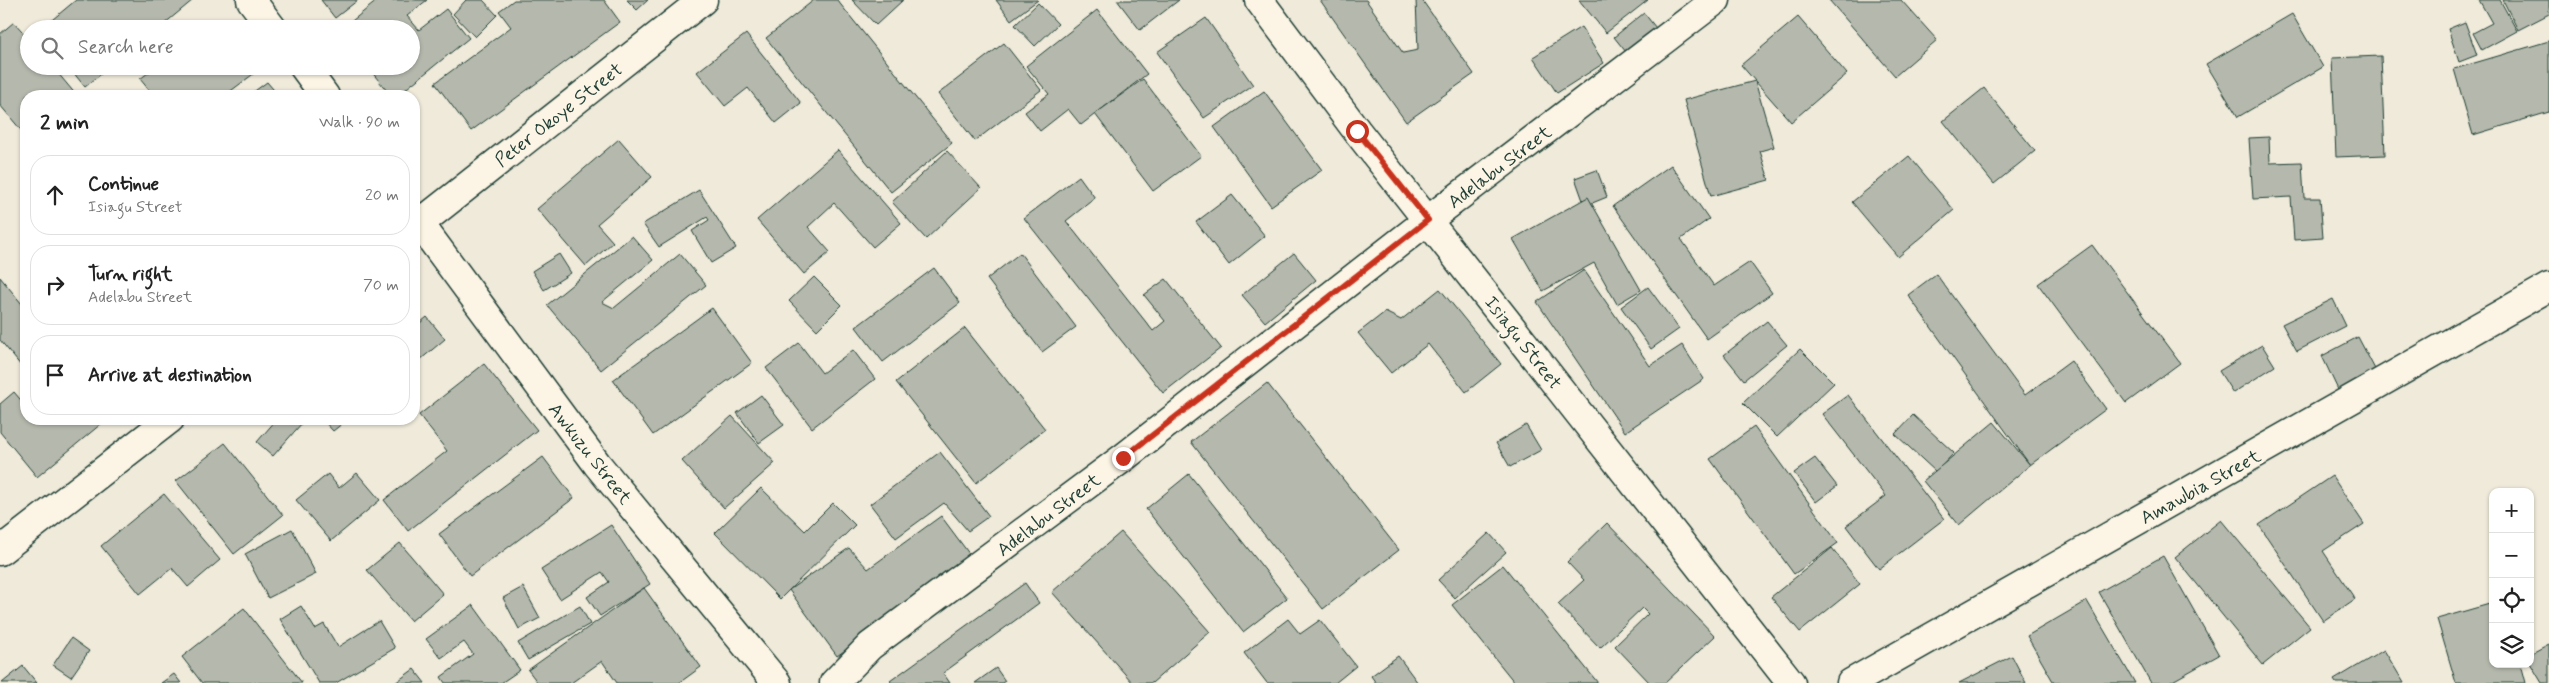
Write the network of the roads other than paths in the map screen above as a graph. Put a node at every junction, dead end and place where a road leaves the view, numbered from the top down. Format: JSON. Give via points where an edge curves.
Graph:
{"nodes":[{"id":1,"x":251,"y":0,"type":"edge"},
{"id":2,"x":703,"y":0,"type":"edge"},
{"id":3,"x":1259,"y":0,"type":"edge"},
{"id":4,"x":1716,"y":0,"type":"edge"},
{"id":5,"x":266,"y":20,"type":"edge"},
{"id":6,"x":310,"y":75,"type":"edge"},
{"id":7,"x":321,"y":90,"type":"edge"},
{"id":8,"x":420,"y":219,"type":"edge"},
{"id":9,"x":1428,"y":220,"type":"junction"},
{"id":10,"x":420,"y":227,"type":"edge"},
{"id":11,"x":2549,"y":287,"type":"edge"},
{"id":12,"x":162,"y":425,"type":"edge"},
{"id":13,"x":0,"y":552,"type":"edge"},
{"id":14,"x":777,"y":683,"type":"edge"},
{"id":15,"x":834,"y":683,"type":"edge"},
{"id":16,"x":1791,"y":683,"type":"edge"},
{"id":17,"x":1851,"y":683,"type":"edge"}],
"edges":[{"from":1,"to":5,"type":"street"},
{"from":2,"to":8,"type":"street","name":"Peter Okoye Street"},
{"from":3,"to":9,"type":"street","name":"Isiagu Street"},
{"from":4,"to":9,"type":"street","name":"Adelabu Street"},
{"from":6,"to":7,"type":"street"},
{"from":9,"to":15,"type":"street","name":"Adelabu Street","via":[[1123,458],[870,646]]},
{"from":9,"to":16,"type":"street","name":"Isiagu Street"},
{"from":10,"to":14,"type":"street","name":"Awkuzu Street","via":[[597,464]]},
{"from":11,"to":17,"type":"street","name":"Amawbia Street"},
{"from":12,"to":13,"type":"street"}]}
